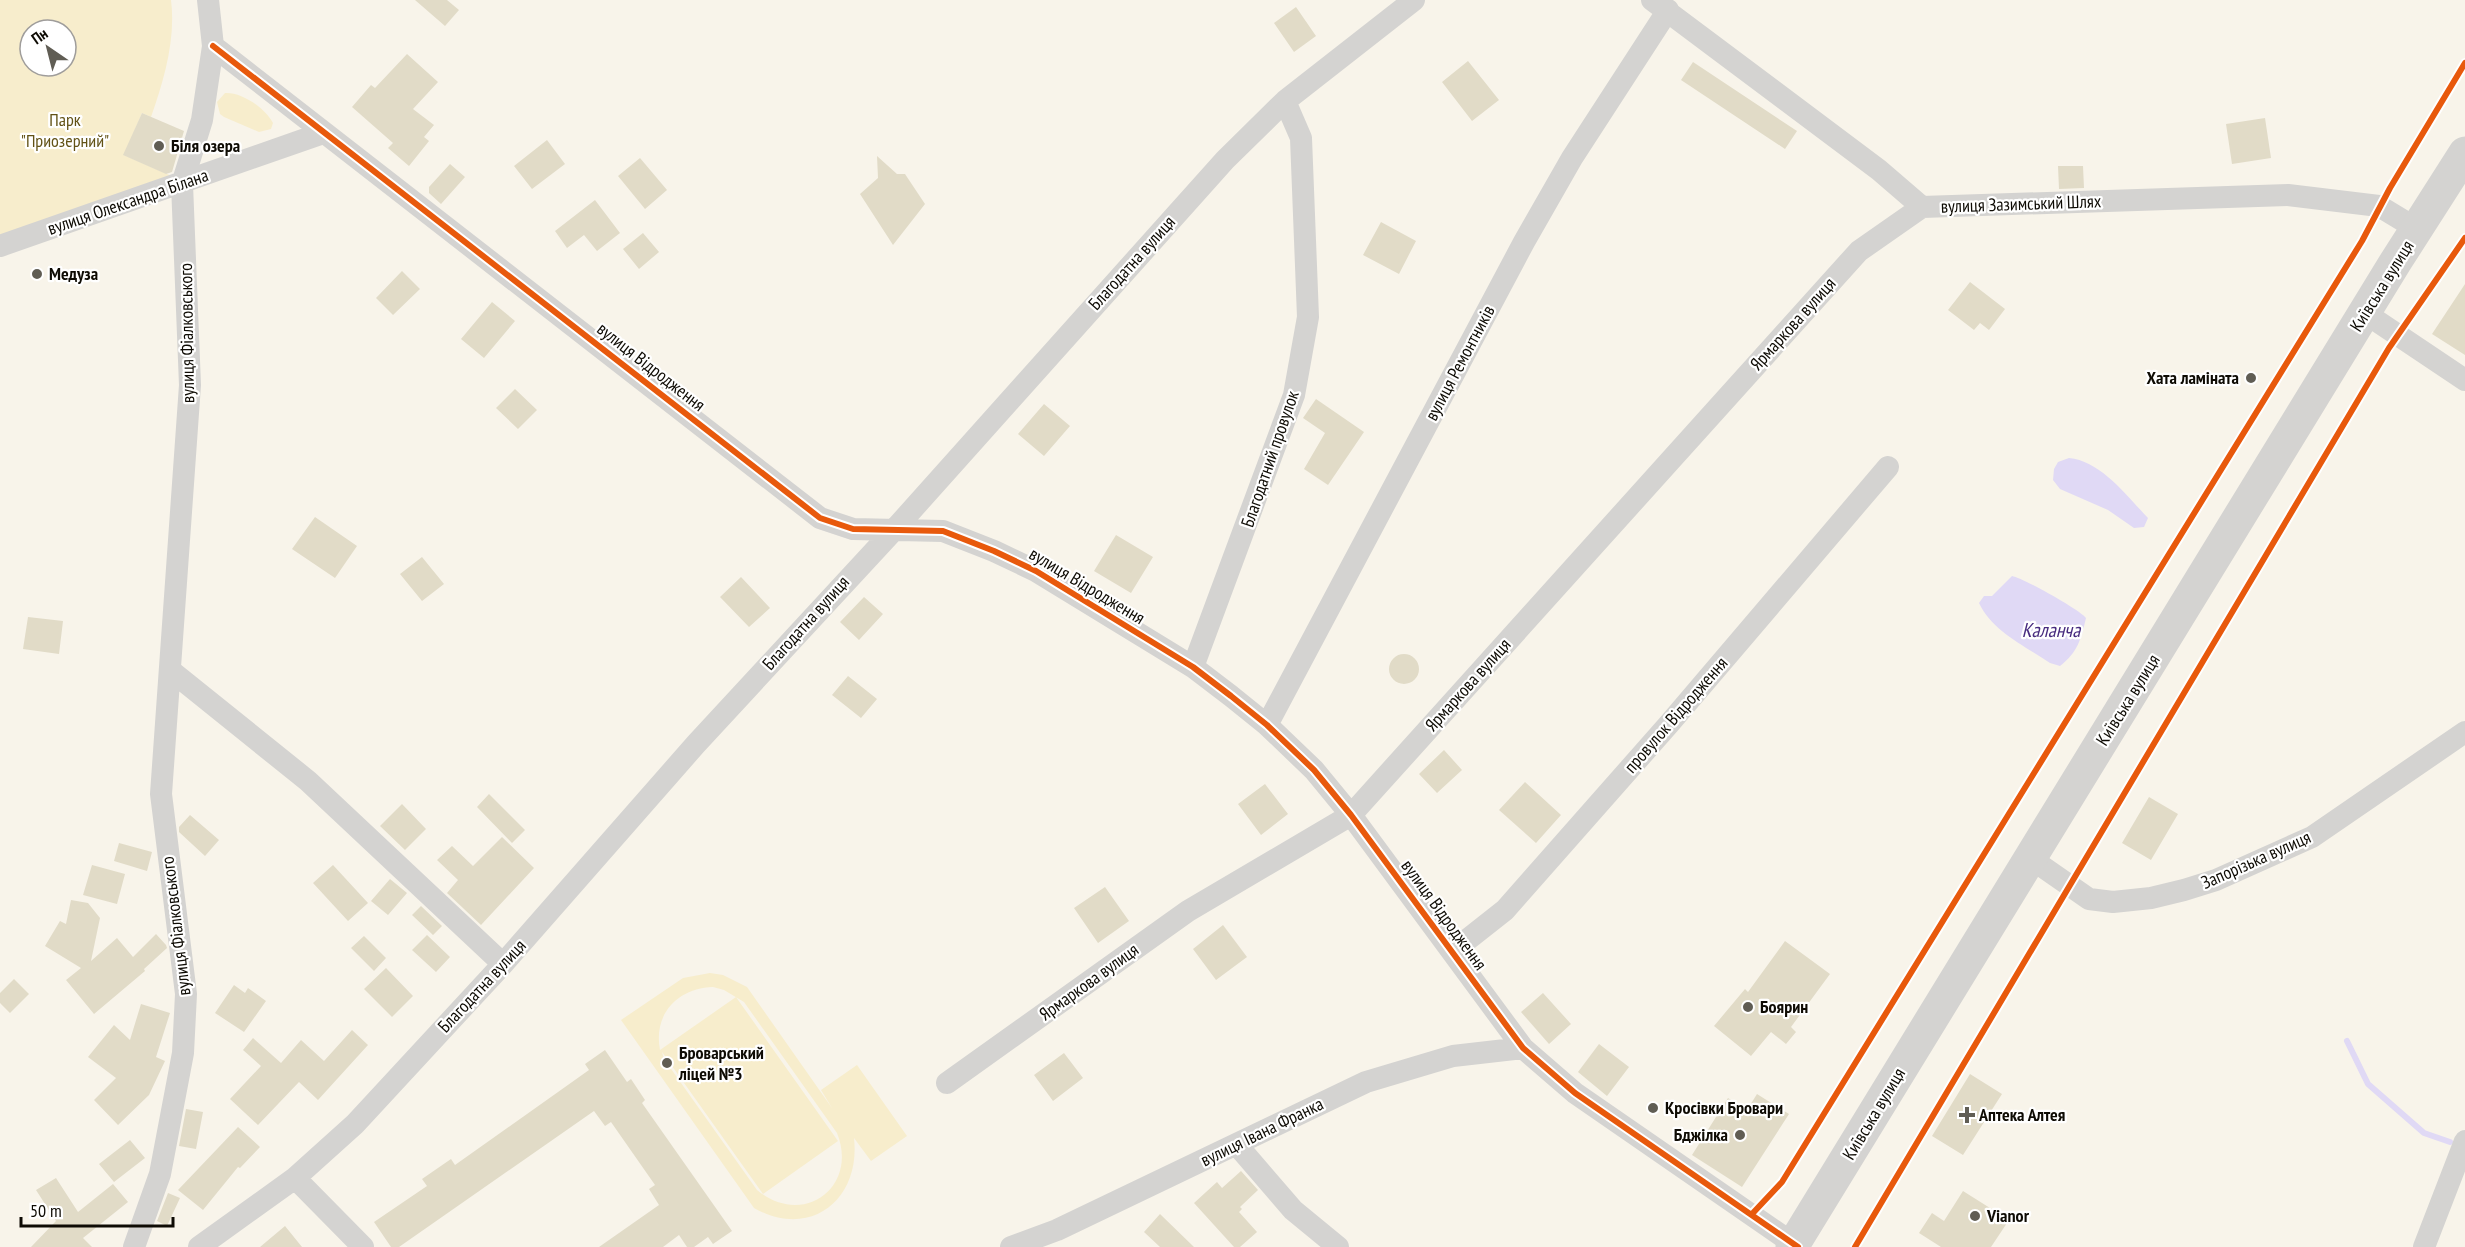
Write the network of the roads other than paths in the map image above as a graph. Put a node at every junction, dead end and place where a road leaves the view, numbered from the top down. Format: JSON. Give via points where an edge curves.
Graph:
{"nodes":[{"id":1,"x":208,"y":0,"type":"edge"},
{"id":2,"x":1414,"y":0,"type":"edge"},
{"id":3,"x":1660,"y":5,"type":"edge"},
{"id":4,"x":213,"y":46,"type":"junction"},
{"id":5,"x":1285,"y":101,"type":"junction"},
{"id":6,"x":323,"y":133,"type":"junction"},
{"id":7,"x":2465,"y":153,"type":"edge"},
{"id":8,"x":182,"y":184,"type":"junction"},
{"id":9,"x":1922,"y":207,"type":"junction"},
{"id":10,"x":2417,"y":230,"type":"junction"},
{"id":11,"x":0,"y":246,"type":"edge"},
{"id":12,"x":2365,"y":313,"type":"junction"},
{"id":13,"x":2465,"y":380,"type":"edge"},
{"id":14,"x":1888,"y":467,"type":"dead end"},
{"id":15,"x":893,"y":531,"type":"junction"},
{"id":16,"x":1193,"y":667,"type":"junction"},
{"id":17,"x":170,"y":670,"type":"junction"},
{"id":18,"x":1266,"y":725,"type":"junction"},
{"id":19,"x":2465,"y":732,"type":"edge"},
{"id":20,"x":1351,"y":815,"type":"junction"},
{"id":21,"x":2030,"y":858,"type":"junction"},
{"id":22,"x":1453,"y":951,"type":"junction"},
{"id":23,"x":503,"y":964,"type":"junction"},
{"id":24,"x":1523,"y":1048,"type":"junction"},
{"id":25,"x":947,"y":1083,"type":"dead end"},
{"id":26,"x":2465,"y":1141,"type":"edge"},
{"id":27,"x":1237,"y":1145,"type":"junction"},
{"id":28,"x":295,"y":1178,"type":"junction"},
{"id":29,"x":1794,"y":1246,"type":"edge"},
{"id":30,"x":134,"y":1247,"type":"edge"},
{"id":31,"x":199,"y":1247,"type":"edge"},
{"id":32,"x":363,"y":1247,"type":"edge"},
{"id":33,"x":1011,"y":1247,"type":"edge"},
{"id":34,"x":1338,"y":1247,"type":"edge"},
{"id":35,"x":2424,"y":1247,"type":"edge"}],
"edges":[{"from":1,"to":4,"type":"street","name":"вулиця Фіалковського"},
{"from":2,"to":5,"type":"street","name":"Благодатна вулиця"},
{"from":3,"to":9,"type":"street","name":"вулиця Зазимський Шлях","via":[[1879,170]]},
{"from":3,"to":18,"type":"street","name":"вулиця Ремонтників","via":[[1524,242]]},
{"from":4,"to":6,"type":"street","name":"вулиця Відродження"},
{"from":4,"to":8,"type":"street","name":"вулиця Фіалковського","via":[[202,120]]},
{"from":5,"to":15,"type":"street","name":"Благодатна вулиця","via":[[1225,160]]},
{"from":5,"to":16,"type":"street","name":"Благодатний провулок","via":[[1301,138],[1308,317],[1294,395]]},
{"from":6,"to":8,"type":"street","name":"вулиця Олександра Білана"},
{"from":6,"to":15,"type":"street","name":"вулиця Відродження","via":[[820,518],[853,529]]},
{"from":7,"to":10,"type":"main road","name":"Київська вулиця"},
{"from":8,"to":11,"type":"street","name":"вулиця Олександра Білана"},
{"from":8,"to":17,"type":"street","name":"вулиця Фіалковського","via":[[190,385]]},
{"from":9,"to":10,"type":"street","name":"вулиця Зазимський Шлях","via":[[2288,195],[2379,206]]},
{"from":9,"to":20,"type":"street","name":"Ярмаркова вулиця","via":[[1859,251]]},
{"from":10,"to":12,"type":"main road","name":"Київська вулиця"},
{"from":12,"to":13,"type":"street"},
{"from":12,"to":21,"type":"main road","name":"Київська вулиця"},
{"from":14,"to":22,"type":"street","name":"провулок Відродження","via":[[1513,901]]},
{"from":15,"to":16,"type":"street","name":"вулиця Відродження","via":[[943,531],[994,551],[1036,571]]},
{"from":15,"to":23,"type":"street","name":"Благодатна вулиця","via":[[704,736]]},
{"from":16,"to":18,"type":"street","name":"вулиця Відродження"},
{"from":17,"to":23,"type":"street","via":[[308,781]]},
{"from":17,"to":30,"type":"street","name":"вулиця Фіалковського","via":[[160,794],[186,994],[183,1041],[160,1174]]},
{"from":18,"to":20,"type":"street","name":"вулиця Відродження","via":[[1314,770]]},
{"from":19,"to":21,"type":"street","name":"Запорізька вулиця","via":[[2312,837],[2216,880],[2184,890],[2113,902],[2089,899]]},
{"from":20,"to":22,"type":"street","name":"вулиця Відродження"},
{"from":20,"to":25,"type":"street","name":"Ярмаркова вулиця","via":[[1188,911]]},
{"from":21,"to":29,"type":"main road","name":"Київська вулиця"},
{"from":22,"to":24,"type":"street","name":"вулиця Відродження"},
{"from":23,"to":28,"type":"street","name":"Благодатна вулиця","via":[[355,1124]]},
{"from":24,"to":27,"type":"street","name":"вулиця Івана Франка","via":[[1453,1056],[1366,1082]]},
{"from":24,"to":29,"type":"street","name":"вулиця Відродження","via":[[1575,1092]]},
{"from":26,"to":35,"type":"street"},
{"from":27,"to":33,"type":"street","name":"вулиця Івана Франка","via":[[1057,1230]]},
{"from":27,"to":34,"type":"street","via":[[1293,1210]]},
{"from":28,"to":31,"type":"street","name":"Благодатна вулиця"},
{"from":28,"to":32,"type":"street"}]}
